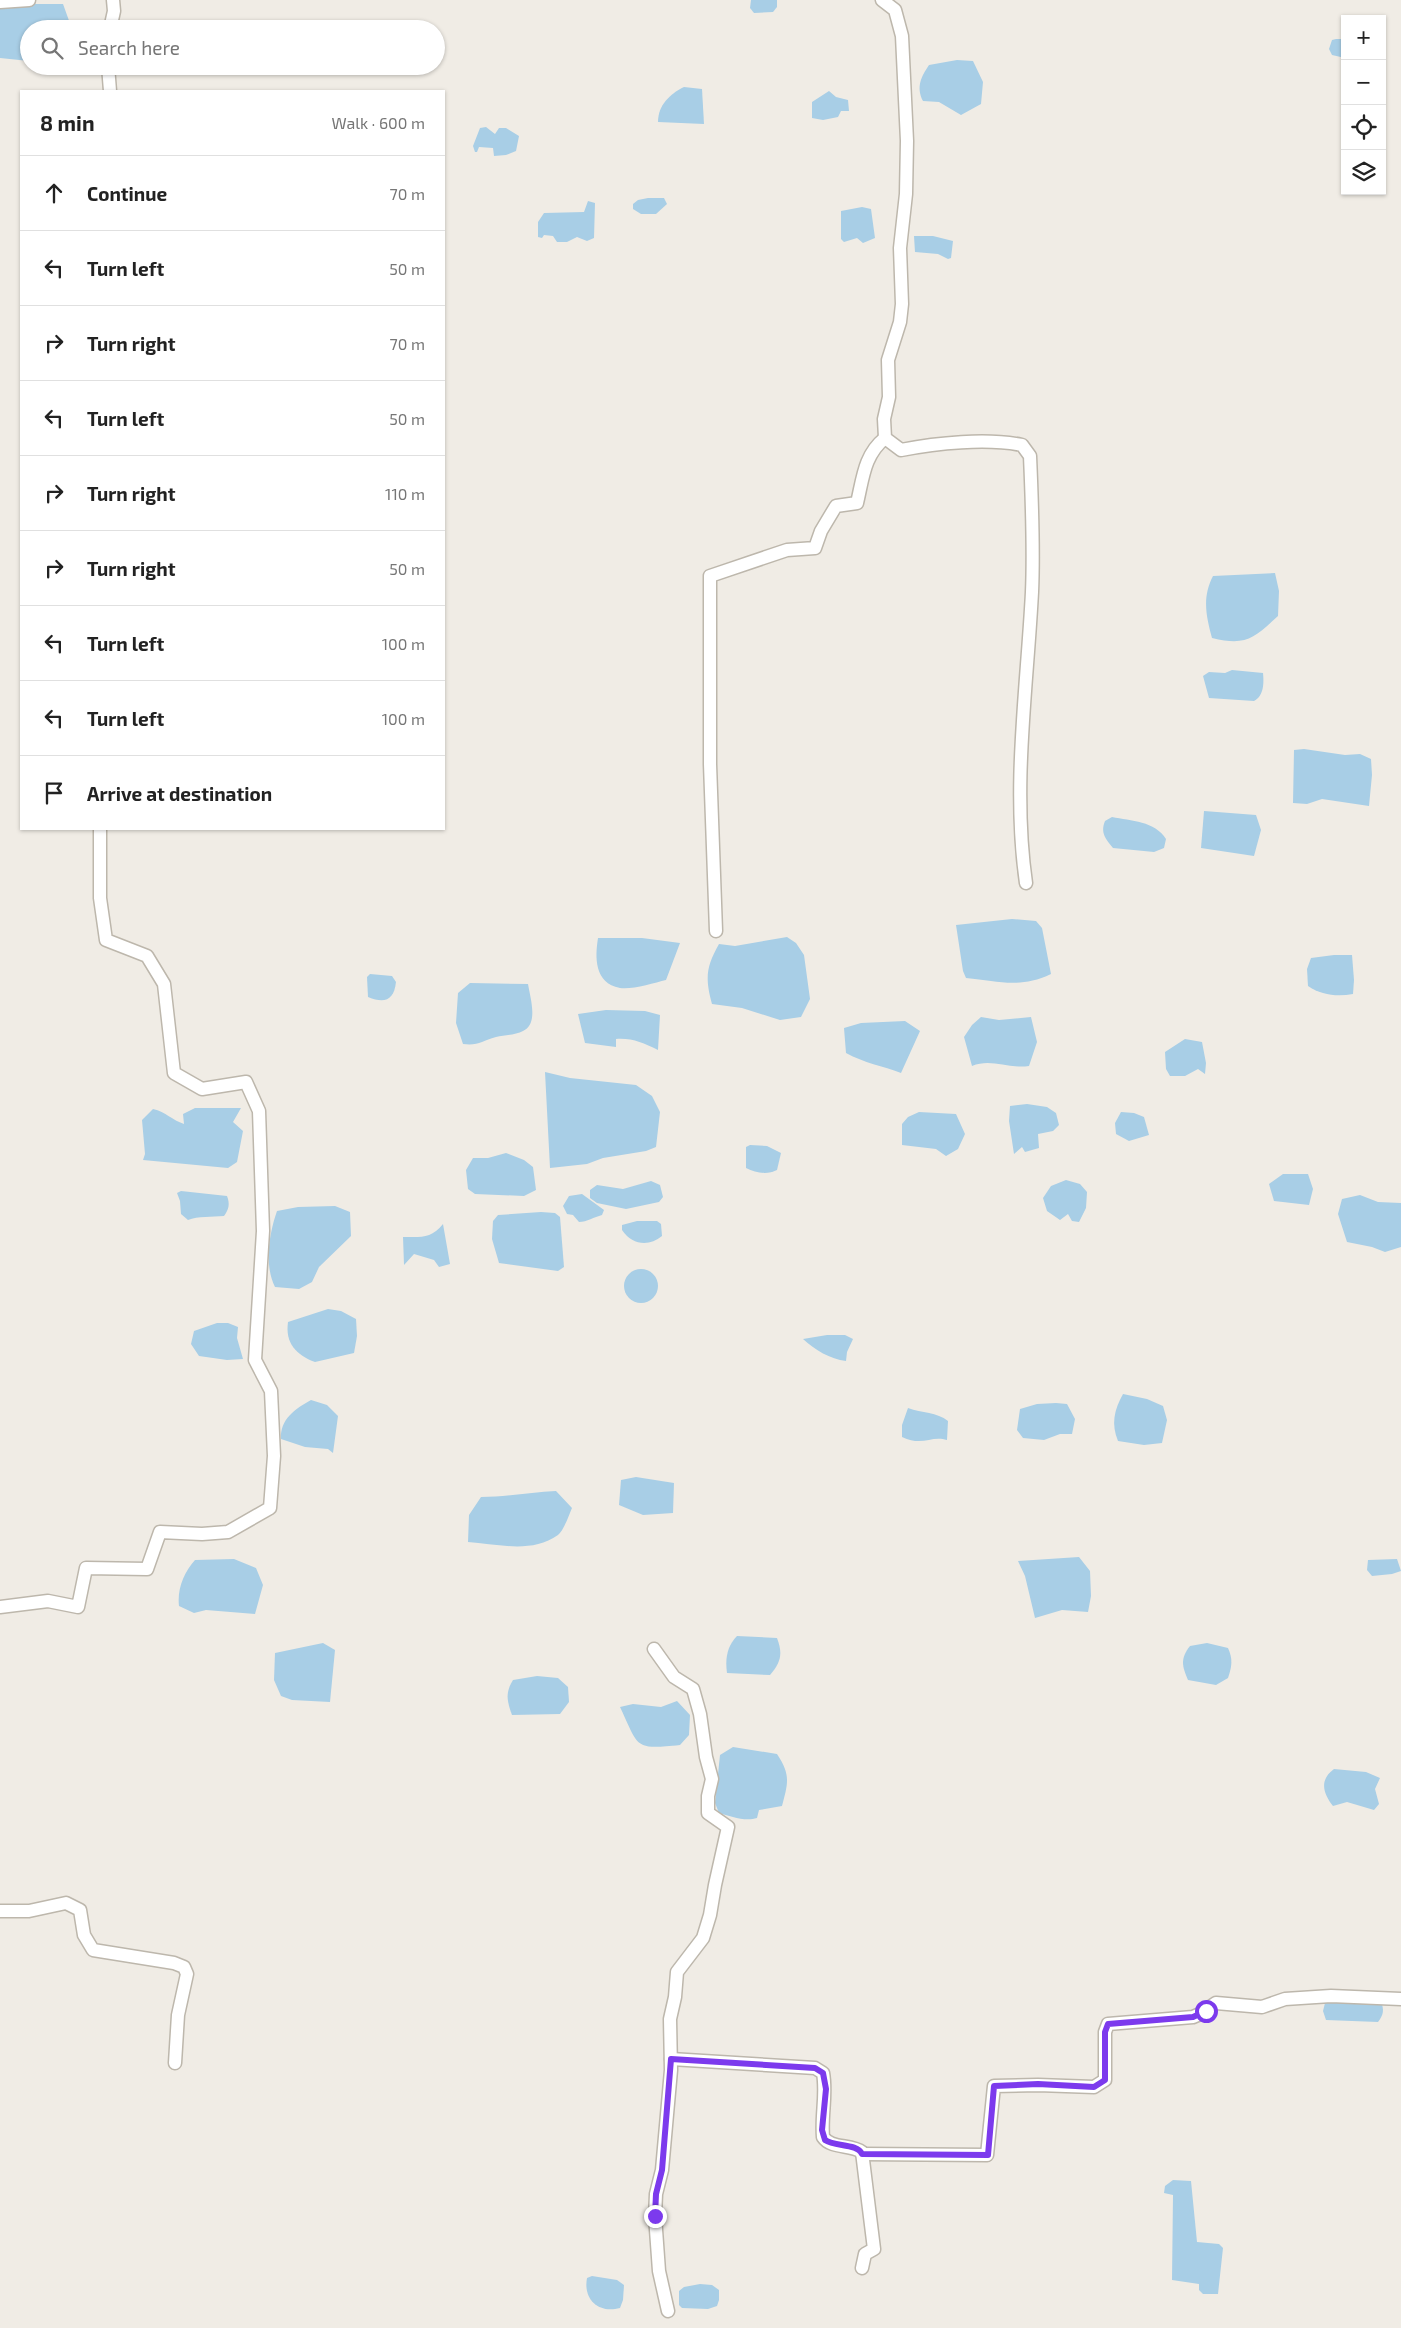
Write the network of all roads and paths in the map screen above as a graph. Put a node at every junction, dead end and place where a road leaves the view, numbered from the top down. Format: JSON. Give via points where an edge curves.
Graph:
{"nodes":[{"id":1,"x":29,"y":0,"type":"edge"},
{"id":2,"x":113,"y":0,"type":"edge"},
{"id":3,"x":882,"y":0,"type":"edge"},
{"id":4,"x":0,"y":2,"type":"edge"},
{"id":5,"x":112,"y":20,"type":"edge"},
{"id":6,"x":109,"y":75,"type":"edge"},
{"id":7,"x":110,"y":90,"type":"edge"},
{"id":8,"x":885,"y":438,"type":"junction"},
{"id":9,"x":100,"y":830,"type":"edge"},
{"id":10,"x":1026,"y":883,"type":"dead end"},
{"id":11,"x":716,"y":931,"type":"dead end"},
{"id":12,"x":0,"y":1607,"type":"edge"},
{"id":13,"x":654,"y":1649,"type":"dead end"},
{"id":14,"x":0,"y":1911,"type":"edge"},
{"id":15,"x":1401,"y":1999,"type":"edge"},
{"id":16,"x":671,"y":2059,"type":"junction"},
{"id":17,"x":175,"y":2062,"type":"dead end"},
{"id":18,"x":862,"y":2154,"type":"junction"},
{"id":19,"x":862,"y":2268,"type":"dead end"},
{"id":20,"x":668,"y":2311,"type":"dead end"}],
"edges":[{"from":1,"to":4,"type":"street"},
{"from":2,"to":5,"type":"street"},
{"from":3,"to":8,"type":"street","via":[[895,10],[902,36],[907,141],[900,248],[902,304],[888,360]]},
{"from":6,"to":7,"type":"street"},
{"from":8,"to":10,"type":"street","via":[[901,450],[1002,441],[1022,445],[1030,456],[1032,590],[1020,798]]},
{"from":8,"to":11,"type":"street","via":[[874,448],[866,464],[857,503],[836,506],[815,548],[787,550],[710,576],[710,764]]},
{"from":9,"to":12,"type":"street","via":[[100,898],[106,940],[147,956],[164,984],[174,1073],[202,1089],[246,1082],[259,1111],[263,1231],[255,1360],[271,1391],[274,1456],[270,1508],[228,1532],[160,1532],[147,1570],[86,1568],[78,1607],[48,1601]]},
{"from":13,"to":16,"type":"street","via":[[674,1677],[693,1689],[712,1779],[708,1812],[728,1827],[703,1938],[677,1972],[670,2019]]},
{"from":14,"to":17,"type":"street","via":[[29,1911],[66,1903],[80,1910],[84,1935],[93,1950],[184,1967],[187,1974],[178,2015]]},
{"from":15,"to":18,"type":"street","via":[[1331,1996],[1285,2000],[1262,2007],[1216,2004],[1193,2017],[1108,2024],[1105,2032],[1105,2080],[1099,2085],[994,2086],[988,2155]]},
{"from":16,"to":18,"type":"street","via":[[815,2068],[823,2073],[826,2089],[822,2130],[825,2140],[830,2144],[857,2148]]},
{"from":16,"to":20,"type":"street","via":[[655,2216],[659,2271]]},
{"from":18,"to":19,"type":"street","via":[[874,2249],[866,2254]]}]}
